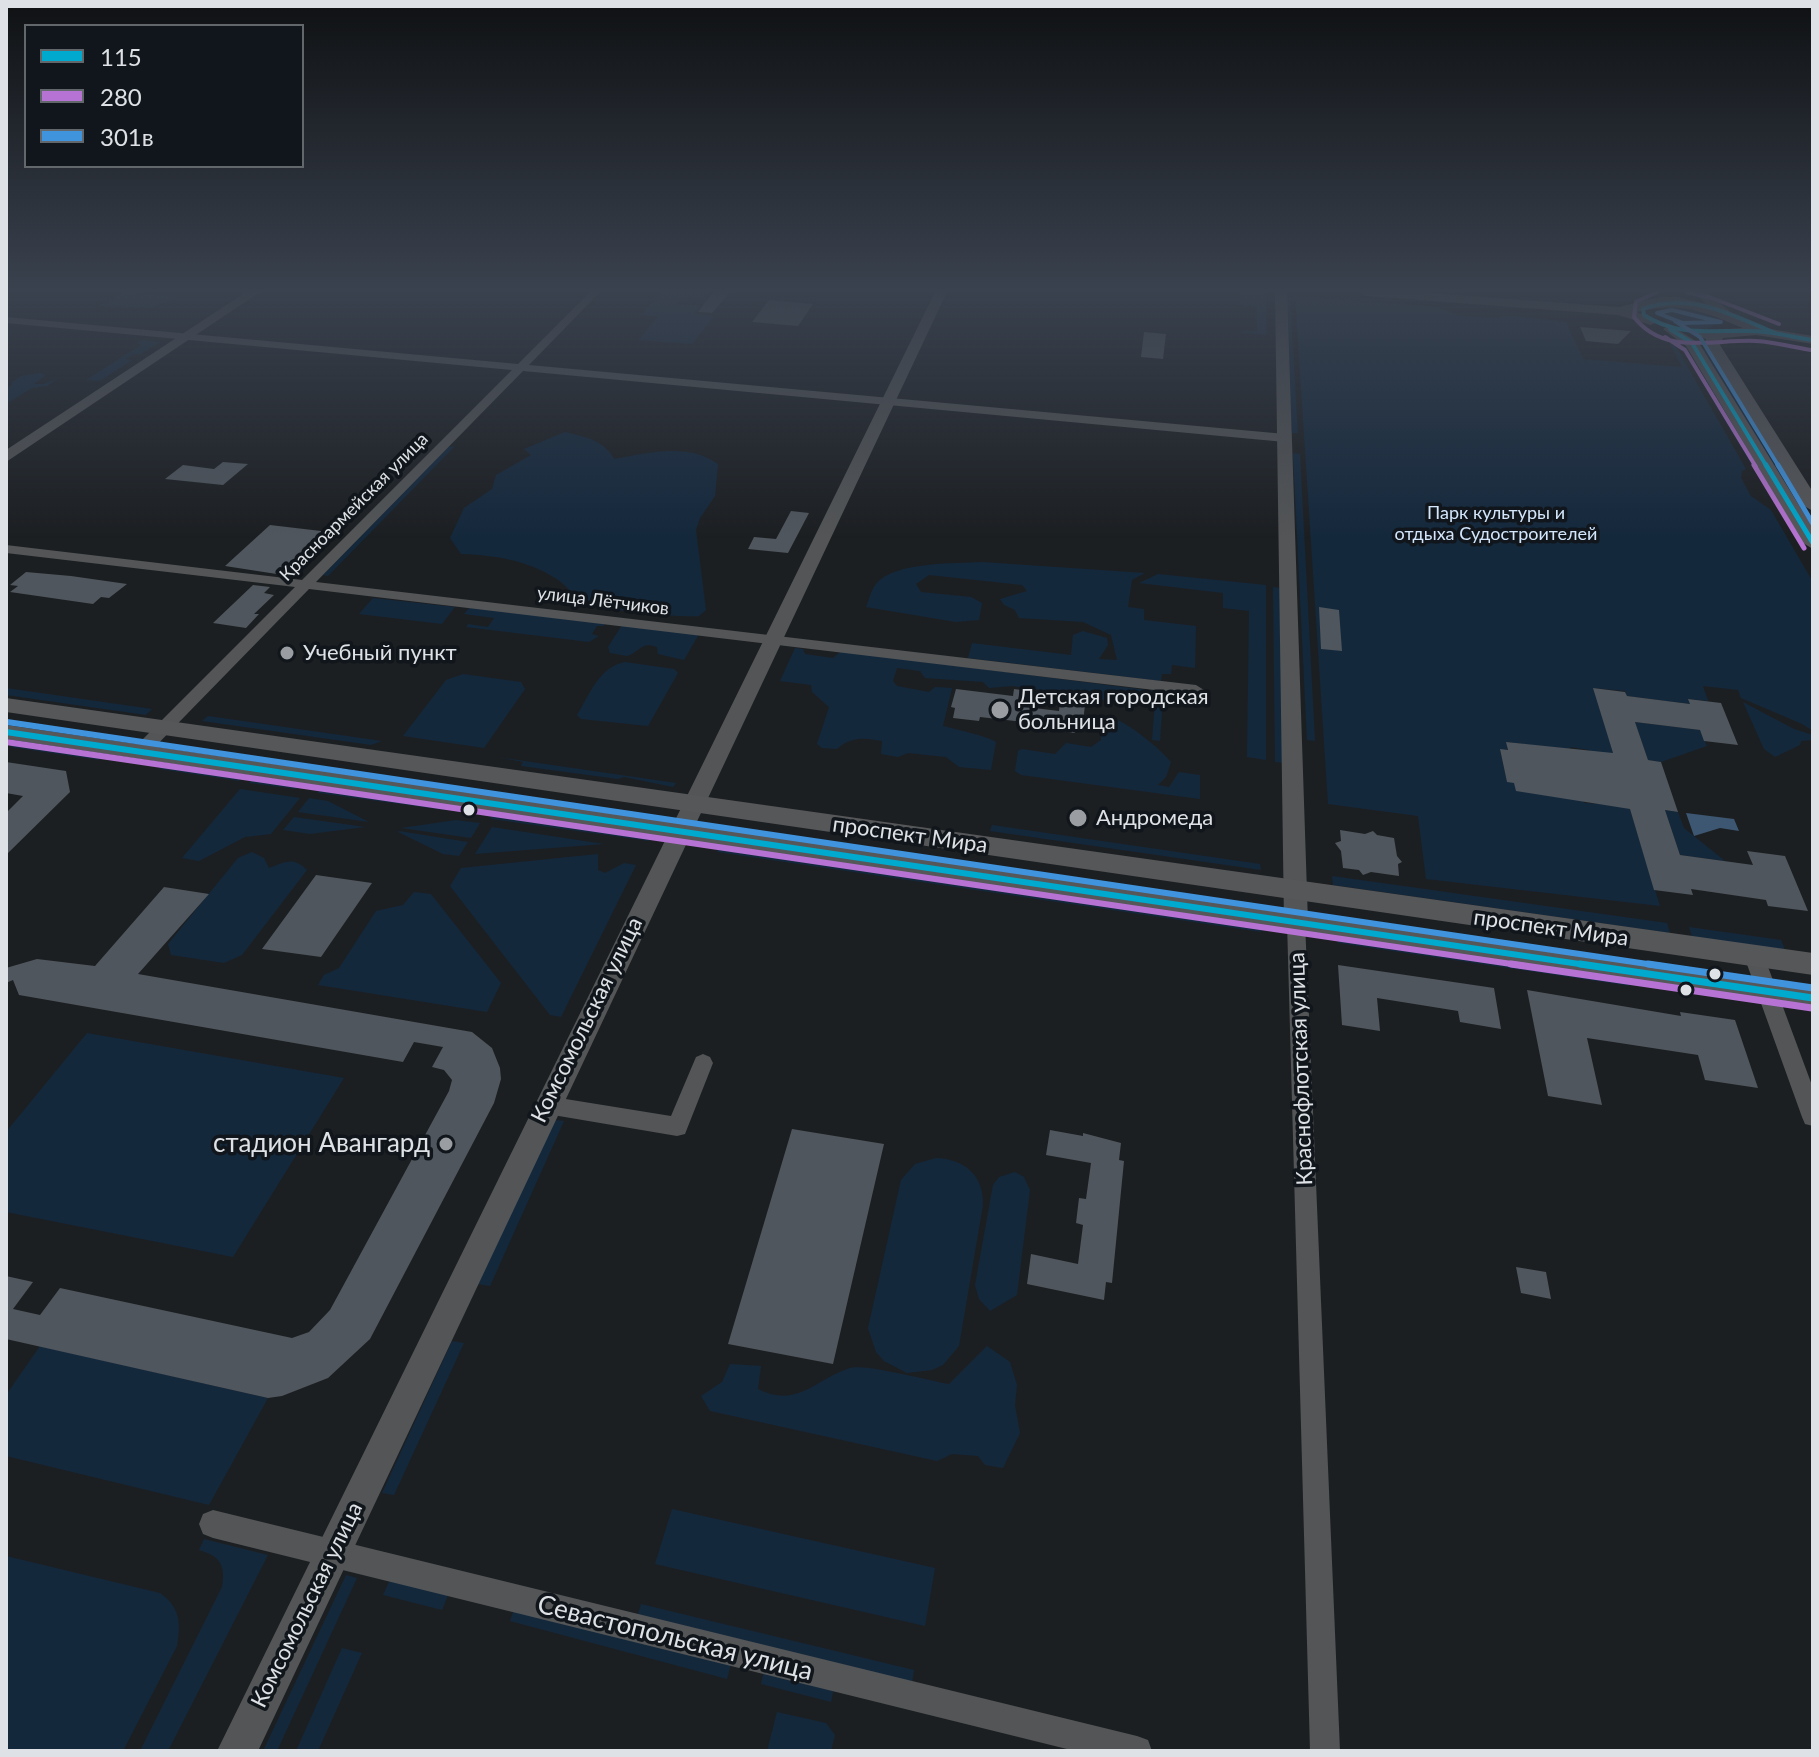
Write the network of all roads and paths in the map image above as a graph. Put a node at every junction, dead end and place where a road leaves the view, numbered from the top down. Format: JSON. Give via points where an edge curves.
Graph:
{"nodes":[{"id":1,"x":131,"y":374,"type":"edge"},
{"id":2,"x":514,"y":374,"type":"edge"},
{"id":3,"x":596,"y":374,"type":"edge"},
{"id":4,"x":901,"y":374,"type":"edge"},
{"id":5,"x":1283,"y":374,"type":"edge"},
{"id":6,"x":1711,"y":374,"type":"edge"},
{"id":7,"x":1731,"y":374,"type":"edge"},
{"id":8,"x":888,"y":401,"type":"junction"},
{"id":9,"x":1285,"y":438,"type":"junction"},
{"id":10,"x":6,"y":457,"type":"edge"},
{"id":11,"x":1781,"y":491,"type":"junction"},
{"id":12,"x":1810,"y":498,"type":"edge"},
{"id":13,"x":1813,"y":543,"type":"edge"},
{"id":14,"x":6,"y":549,"type":"edge"},
{"id":15,"x":306,"y":584,"type":"junction"},
{"id":16,"x":772,"y":639,"type":"junction"},
{"id":17,"x":1196,"y":690,"type":"dead end"},
{"id":18,"x":6,"y":705,"type":"edge"},
{"id":19,"x":164,"y":728,"type":"junction"},
{"id":20,"x":6,"y":732,"type":"edge"},
{"id":21,"x":141,"y":751,"type":"junction"},
{"id":22,"x":685,"y":817,"type":"junction"},
{"id":23,"x":1295,"y":890,"type":"junction"},
{"id":24,"x":1296,"y":922,"type":"junction"},
{"id":25,"x":1754,"y":956,"type":"junction"},
{"id":26,"x":1813,"y":964,"type":"edge"},
{"id":27,"x":1767,"y":991,"type":"junction"},
{"id":28,"x":1813,"y":998,"type":"edge"},
{"id":29,"x":703,"y":1063,"type":"dead end"},
{"id":30,"x":547,"y":1105,"type":"junction"},
{"id":31,"x":1813,"y":1117,"type":"edge"},
{"id":32,"x":213,"y":1524,"type":"dead end"},
{"id":33,"x":332,"y":1554,"type":"junction"},
{"id":34,"x":237,"y":1751,"type":"edge"},
{"id":35,"x":1137,"y":1751,"type":"edge"},
{"id":36,"x":1325,"y":1751,"type":"edge"}],
"edges":[{"from":1,"to":10,"type":"street"},
{"from":2,"to":15,"type":"street","name":"Красноармейская улица"},
{"from":3,"to":8,"type":"street"},
{"from":4,"to":8,"type":"street","name":"Комсомольская улица"},
{"from":5,"to":9,"type":"street","name":"Краснофлотская улица"},
{"from":6,"to":11,"type":"main road"},
{"from":7,"to":12,"type":"main road"},
{"from":8,"to":9,"type":"street"},
{"from":8,"to":16,"type":"street","name":"Комсомольская улица"},
{"from":9,"to":23,"type":"street","name":"Краснофлотская улица"},
{"from":11,"to":12,"type":"street"},
{"from":11,"to":13,"type":"main road"},
{"from":14,"to":15,"type":"street","name":"улица Лётчиков"},
{"from":15,"to":16,"type":"street","name":"улица Лётчиков"},
{"from":15,"to":19,"type":"street","name":"Красноармейская улица"},
{"from":16,"to":17,"type":"street","name":"улица Лётчиков"},
{"from":16,"to":22,"type":"street","name":"Комсомольская улица"},
{"from":18,"to":19,"type":"main road","name":"проспект Мира"},
{"from":19,"to":21,"type":"street","name":"Красноармейская улица"},
{"from":19,"to":22,"type":"main road","name":"проспект Мира"},
{"from":20,"to":21,"type":"main road","name":"проспект Мира"},
{"from":21,"to":22,"type":"main road","name":"проспект Мира"},
{"from":22,"to":23,"type":"main road","name":"проспект Мира"},
{"from":22,"to":24,"type":"main road","name":"проспект Мира"},
{"from":22,"to":30,"type":"street","name":"Комсомольская улица"},
{"from":23,"to":24,"type":"street","name":"Краснофлотская улица"},
{"from":23,"to":25,"type":"main road","name":"проспект Мира"},
{"from":24,"to":27,"type":"main road","name":"проспект Мира"},
{"from":24,"to":36,"type":"street","name":"Краснофлотская улица"},
{"from":25,"to":26,"type":"main road","name":"проспект Мира"},
{"from":25,"to":27,"type":"street"},
{"from":27,"to":28,"type":"main road","name":"проспект Мира"},
{"from":27,"to":31,"type":"street"},
{"from":29,"to":30,"type":"street","via":[[677,1127]]},
{"from":30,"to":33,"type":"street","name":"Комсомольская улица"},
{"from":32,"to":33,"type":"street","name":"Севастопольская улица"},
{"from":33,"to":34,"type":"street","name":"Комсомольская улица"},
{"from":33,"to":35,"type":"street","name":"Севастопольская улица"}]}
